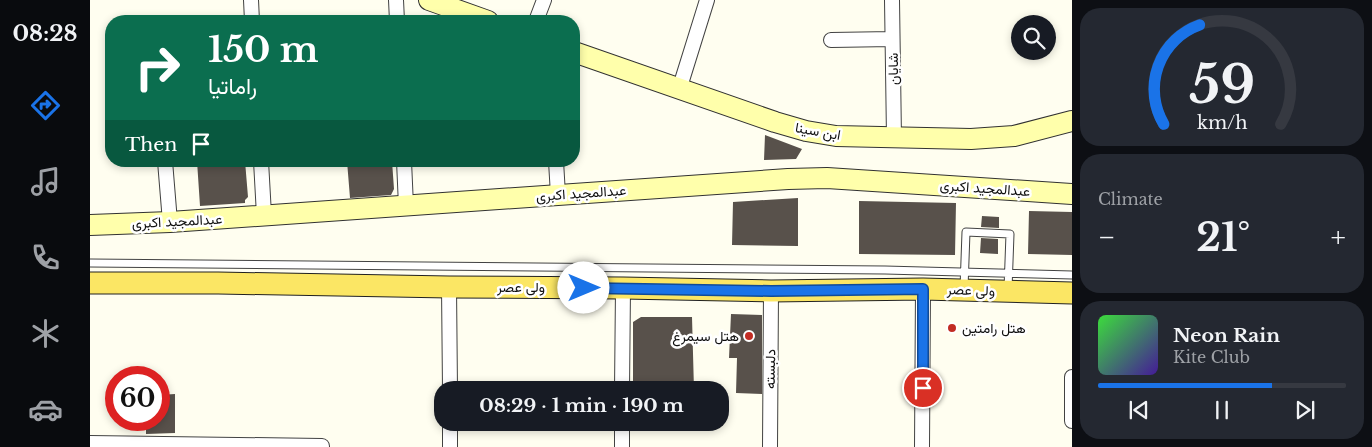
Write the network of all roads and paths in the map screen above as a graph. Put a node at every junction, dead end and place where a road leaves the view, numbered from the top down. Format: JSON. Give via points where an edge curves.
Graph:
{"nodes":[{"id":1,"x":251,"y":0,"type":"edge"},
{"id":2,"x":396,"y":0,"type":"edge"},
{"id":3,"x":429,"y":0,"type":"edge"},
{"id":4,"x":544,"y":0,"type":"edge"},
{"id":5,"x":707,"y":0,"type":"edge"},
{"id":6,"x":892,"y":0,"type":"edge"},
{"id":7,"x":252,"y":15,"type":"edge"},
{"id":8,"x":397,"y":15,"type":"edge"},
{"id":9,"x":471,"y":15,"type":"edge"},
{"id":10,"x":538,"y":15,"type":"edge"},
{"id":11,"x":892,"y":39,"type":"junction"},
{"id":12,"x":831,"y":40,"type":"dead end"},
{"id":13,"x":580,"y":54,"type":"edge"},
{"id":14,"x":679,"y":90,"type":"junction"},
{"id":15,"x":1072,"y":121,"type":"edge"},
{"id":16,"x":894,"y":138,"type":"junction"},
{"id":17,"x":166,"y":167,"type":"edge"},
{"id":18,"x":261,"y":167,"type":"edge"},
{"id":19,"x":404,"y":167,"type":"edge"},
{"id":20,"x":556,"y":167,"type":"edge"},
{"id":21,"x":1072,"y":194,"type":"edge"},
{"id":22,"x":558,"y":195,"type":"junction"},
{"id":23,"x":406,"y":206,"type":"junction"},
{"id":24,"x":264,"y":215,"type":"junction"},
{"id":25,"x":170,"y":222,"type":"junction"},
{"id":26,"x":90,"y":225,"type":"edge"},
{"id":27,"x":90,"y":263,"type":"edge"},
{"id":28,"x":1072,"y":275,"type":"edge"},
{"id":29,"x":964,"y":281,"type":"junction"},
{"id":30,"x":1008,"y":282,"type":"junction"},
{"id":31,"x":90,"y":283,"type":"edge"},
{"id":32,"x":449,"y":287,"type":"junction"},
{"id":33,"x":623,"y":288,"type":"junction"},
{"id":34,"x":923,"y":289,"type":"junction"},
{"id":35,"x":771,"y":291,"type":"junction"},
{"id":36,"x":1072,"y":294,"type":"edge"},
{"id":37,"x":1072,"y":377,"type":"edge"},
{"id":38,"x":450,"y":381,"type":"edge"},
{"id":39,"x":622,"y":381,"type":"edge"},
{"id":40,"x":1072,"y":420,"type":"edge"},
{"id":41,"x":450,"y":431,"type":"edge"},
{"id":42,"x":622,"y":431,"type":"edge"},
{"id":43,"x":90,"y":443,"type":"edge"},
{"id":44,"x":267,"y":446,"type":"edge"},
{"id":45,"x":322,"y":446,"type":"edge"},
{"id":46,"x":450,"y":447,"type":"edge"},
{"id":47,"x":622,"y":447,"type":"edge"},
{"id":48,"x":770,"y":447,"type":"edge"},
{"id":49,"x":922,"y":447,"type":"edge"}],
"edges":[{"from":1,"to":7,"type":"street"},
{"from":2,"to":8,"type":"street"},
{"from":3,"to":9,"type":"street"},
{"from":4,"to":10,"type":"street"},
{"from":5,"to":14,"type":"street"},
{"from":6,"to":11,"type":"street","name":"شایان"},
{"from":11,"to":12,"type":"street"},
{"from":11,"to":16,"type":"street","name":"شایان"},
{"from":13,"to":14,"type":"street","name":"ابن سینا"},
{"from":14,"to":16,"type":"street","name":"ابن سینا","via":[[806,131],[836,136]]},
{"from":15,"to":16,"type":"street","name":"ابن سینا","via":[[1014,136]]},
{"from":17,"to":25,"type":"street"},
{"from":18,"to":24,"type":"street"},
{"from":19,"to":23,"type":"street"},
{"from":20,"to":22,"type":"street"},
{"from":21,"to":22,"type":"street","name":"عبدالمجید اکبری","via":[[827,178]]},
{"from":22,"to":23,"type":"street","name":"عبدالمجید اکبری"},
{"from":23,"to":24,"type":"street","name":"عبدالمجید اکبری"},
{"from":24,"to":25,"type":"street","name":"عبدالمجید اکبری"},
{"from":25,"to":26,"type":"street","name":"عبدالمجید اکبری"},
{"from":27,"to":29,"type":"lane"},
{"from":28,"to":30,"type":"lane"},
{"from":29,"to":30,"type":"main road","name":"ولی عصر"},
{"from":29,"to":30,"type":"lane","via":[[966,232],[1010,234]]},
{"from":29,"to":34,"type":"main road","name":"ولی عصر"},
{"from":30,"to":36,"type":"main road","name":"ولی عصر"},
{"from":31,"to":32,"type":"main road","name":"ولی عصر"},
{"from":32,"to":33,"type":"main road","name":"ولی عصر"},
{"from":32,"to":38,"type":"street"},
{"from":33,"to":35,"type":"main road","name":"ولی عصر"},
{"from":33,"to":39,"type":"street"},
{"from":34,"to":35,"type":"main road","name":"ولی عصر"},
{"from":34,"to":49,"type":"street"},
{"from":35,"to":48,"type":"street","name":"دلبسته"},
{"from":37,"to":40,"type":"street"},
{"from":41,"to":46,"type":"street"},
{"from":42,"to":47,"type":"street"},
{"from":43,"to":44,"type":"street"},
{"from":44,"to":45,"type":"street"}]}
